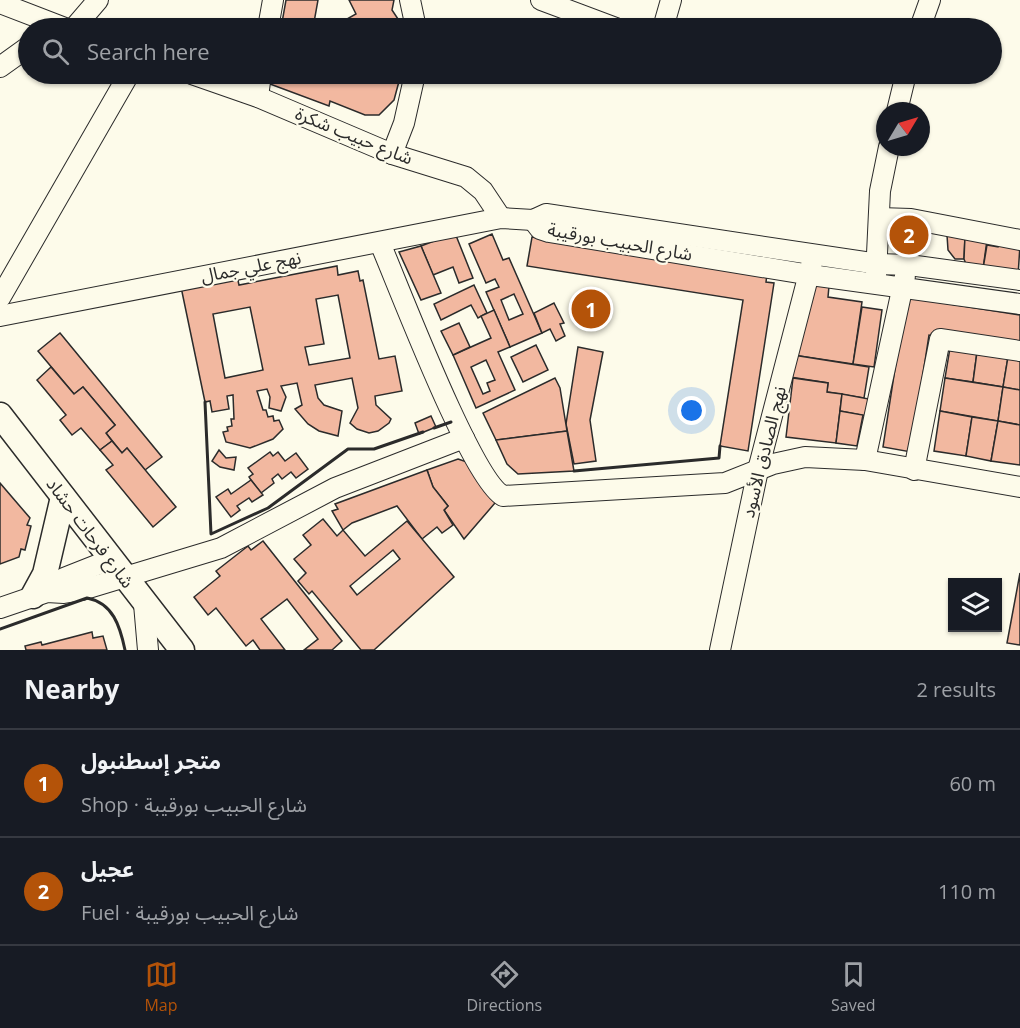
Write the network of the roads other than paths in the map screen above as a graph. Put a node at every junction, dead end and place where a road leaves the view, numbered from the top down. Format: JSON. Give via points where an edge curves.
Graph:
{"nodes":[{"id":1,"x":98,"y":0,"type":"edge"},
{"id":2,"x":273,"y":0,"type":"edge"},
{"id":3,"x":410,"y":0,"type":"edge"},
{"id":4,"x":541,"y":0,"type":"edge"},
{"id":5,"x":671,"y":0,"type":"edge"},
{"id":6,"x":930,"y":0,"type":"edge"},
{"id":7,"x":0,"y":3,"type":"edge"},
{"id":8,"x":38,"y":18,"type":"edge"},
{"id":9,"x":76,"y":18,"type":"edge"},
{"id":10,"x":270,"y":18,"type":"edge"},
{"id":11,"x":414,"y":18,"type":"edge"},
{"id":12,"x":589,"y":18,"type":"edge"},
{"id":13,"x":666,"y":18,"type":"edge"},
{"id":14,"x":924,"y":18,"type":"edge"},
{"id":15,"x":18,"y":54,"type":"edge"},
{"id":16,"x":0,"y":67,"type":"edge"},
{"id":17,"x":123,"y":84,"type":"edge"},
{"id":18,"x":221,"y":84,"type":"edge"},
{"id":19,"x":260,"y":84,"type":"edge"},
{"id":20,"x":413,"y":84,"type":"edge"},
{"id":21,"x":904,"y":84,"type":"edge"},
{"id":22,"x":258,"y":97,"type":"junction"},
{"id":23,"x":899,"y":102,"type":"edge"},
{"id":24,"x":392,"y":154,"type":"junction"},
{"id":25,"x":888,"y":156,"type":"edge"},
{"id":26,"x":501,"y":218,"type":"junction"},
{"id":27,"x":879,"y":218,"type":"junction"},
{"id":28,"x":533,"y":220,"type":"junction"},
{"id":29,"x":1020,"y":240,"type":"edge"},
{"id":30,"x":380,"y":243,"type":"junction"},
{"id":31,"x":813,"y":254,"type":"junction"},
{"id":32,"x":878,"y":264,"type":"junction"},
{"id":33,"x":909,"y":265,"type":"junction"},
{"id":34,"x":811,"y":275,"type":"junction"},
{"id":35,"x":1020,"y":280,"type":"edge"},
{"id":36,"x":875,"y":285,"type":"junction"},
{"id":37,"x":901,"y":288,"type":"junction"},
{"id":38,"x":0,"y":298,"type":"edge"},
{"id":39,"x":1020,"y":304,"type":"edge"},
{"id":40,"x":0,"y":316,"type":"edge"},
{"id":41,"x":1020,"y":351,"type":"edge"},
{"id":42,"x":0,"y":415,"type":"edge"},
{"id":43,"x":464,"y":438,"type":"junction"},
{"id":44,"x":865,"y":460,"type":"junction"},
{"id":45,"x":758,"y":470,"type":"junction"},
{"id":46,"x":914,"y":470,"type":"junction"},
{"id":47,"x":1020,"y":487,"type":"edge"},
{"id":48,"x":63,"y":497,"type":"junction"},
{"id":49,"x":118,"y":568,"type":"junction"},
{"id":50,"x":40,"y":594,"type":"junction"},
{"id":51,"x":144,"y":604,"type":"junction"},
{"id":52,"x":0,"y":608,"type":"edge"},
{"id":53,"x":148,"y":650,"type":"edge"},
{"id":54,"x":182,"y":650,"type":"edge"},
{"id":55,"x":721,"y":650,"type":"edge"}],
"edges":[{"from":1,"to":9,"type":"street"},
{"from":2,"to":10,"type":"street"},
{"from":3,"to":11,"type":"street"},
{"from":4,"to":12,"type":"street"},
{"from":5,"to":13,"type":"street"},
{"from":6,"to":14,"type":"street"},
{"from":7,"to":8,"type":"street"},
{"from":15,"to":16,"type":"street"},
{"from":17,"to":38,"type":"street"},
{"from":18,"to":22,"type":"street","name":"شارع حبيب شكرة"},
{"from":19,"to":22,"type":"street"},
{"from":20,"to":24,"type":"street"},
{"from":21,"to":23,"type":"street"},
{"from":22,"to":24,"type":"street","name":"شارع حبيب شكرة"},
{"from":24,"to":26,"type":"street","name":"شارع حبيب شكرة","via":[[466,177],[483,191]]},
{"from":25,"to":27,"type":"street"},
{"from":26,"to":28,"type":"street","name":"نهج علي جمال"},
{"from":26,"to":30,"type":"street","name":"نهج علي جمال"},
{"from":27,"to":29,"type":"street","via":[[911,219]]},
{"from":27,"to":32,"type":"street"},
{"from":28,"to":31,"type":"street","name":"شارع الحبيب بورقيبة","via":[[546,214],[561,215]]},
{"from":28,"to":34,"type":"street","name":"شارع الحبيب بورقيبة","via":[[549,232]]},
{"from":30,"to":40,"type":"street","name":"نهج علي جمال"},
{"from":30,"to":43,"type":"street"},
{"from":31,"to":32,"type":"street","name":"شارع الحبيب بورقيبة"},
{"from":31,"to":34,"type":"street","name":"نهج الصادق الأسود"},
{"from":32,"to":33,"type":"street","name":"شارع الحبيب بورقيبة"},
{"from":32,"to":36,"type":"street"},
{"from":33,"to":35,"type":"street","name":"شارع الحبيب بورقيبة"},
{"from":33,"to":37,"type":"street"},
{"from":34,"to":36,"type":"street","name":"شارع الحبيب بورقيبة"},
{"from":34,"to":45,"type":"street","name":"نهج الصادق الأسود"},
{"from":36,"to":37,"type":"street","name":"شارع الحبيب بورقيبة"},
{"from":37,"to":39,"type":"street","name":"شارع الحبيب بورقيبة"},
{"from":37,"to":44,"type":"street"},
{"from":41,"to":46,"type":"street","via":[[940,339]]},
{"from":42,"to":48,"type":"main road","name":"شارع فرحات حشاد"},
{"from":43,"to":45,"type":"street","via":[[492,487],[508,498],[725,483]]},
{"from":43,"to":49,"type":"street","via":[[336,488],[221,549]]},
{"from":44,"to":45,"type":"street","via":[[806,457]]},
{"from":44,"to":46,"type":"street"},
{"from":45,"to":55,"type":"street","name":"نهج الصادق الأسود"},
{"from":46,"to":47,"type":"street"},
{"from":48,"to":49,"type":"main road","name":"شارع فرحات حشاد"},
{"from":48,"to":50,"type":"main road"},
{"from":49,"to":50,"type":"street","via":[[64,578]]},
{"from":49,"to":51,"type":"main road","name":"شارع فرحات حشاد"},
{"from":50,"to":52,"type":"street"},
{"from":51,"to":53,"type":"street"},
{"from":51,"to":54,"type":"main road","name":"شارع فرحات حشاد"}]}
